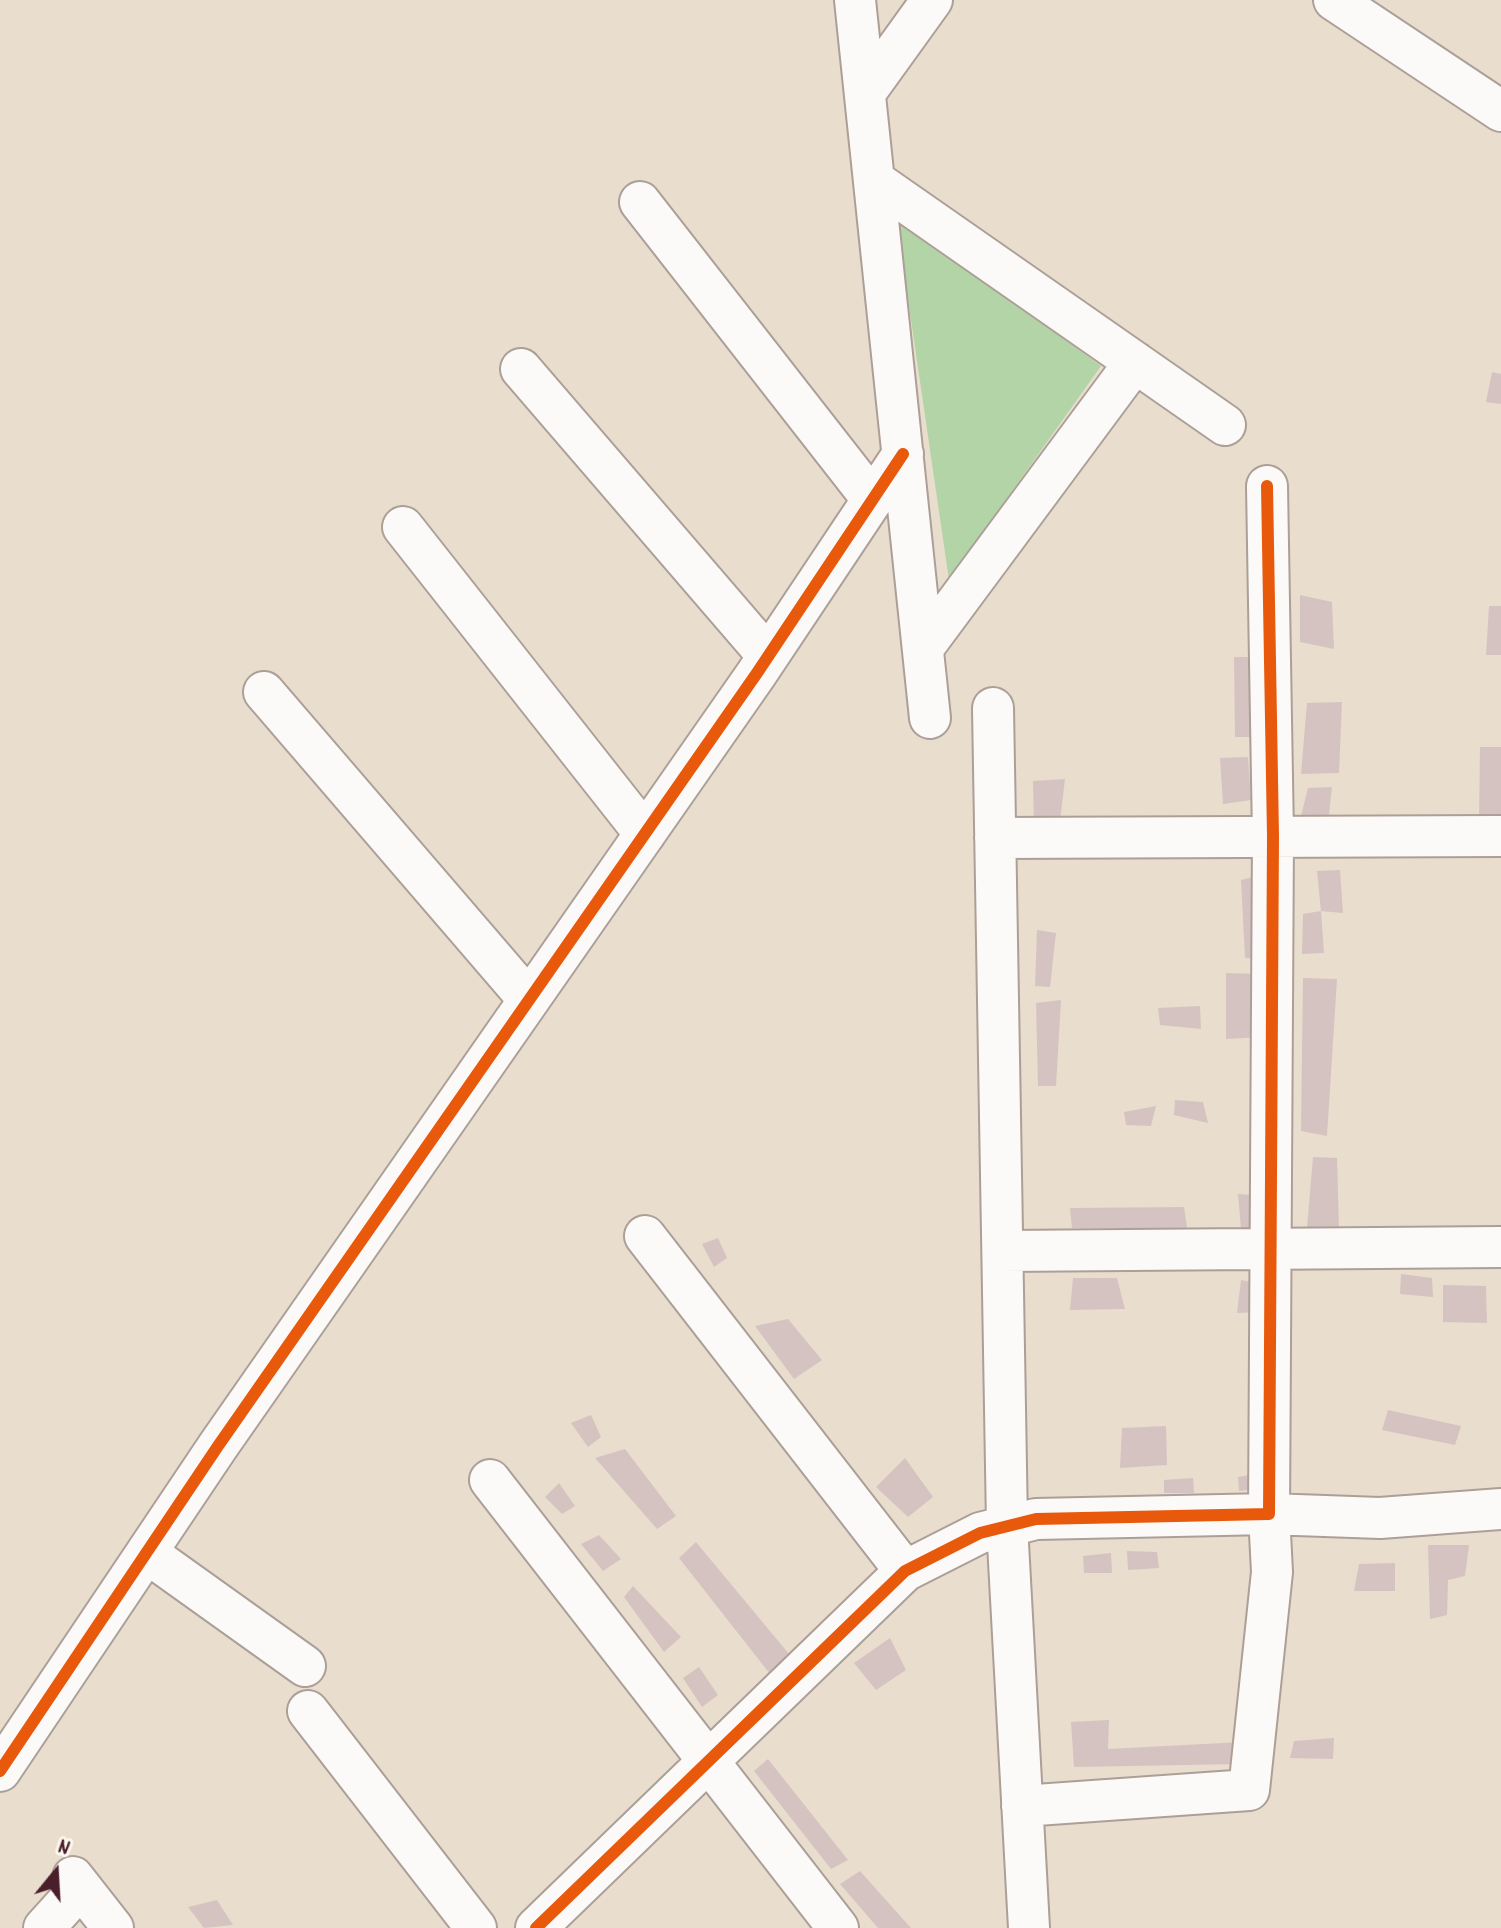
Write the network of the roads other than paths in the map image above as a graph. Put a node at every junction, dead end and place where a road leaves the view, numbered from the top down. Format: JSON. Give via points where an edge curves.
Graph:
{"nodes":[{"id":1,"x":855,"y":0,"type":"edge"},
{"id":2,"x":932,"y":0,"type":"edge"},
{"id":3,"x":1334,"y":0,"type":"edge"},
{"id":4,"x":865,"y":93,"type":"junction"},
{"id":5,"x":1501,"y":111,"type":"edge"},
{"id":6,"x":875,"y":181,"type":"junction"},
{"id":7,"x":640,"y":202,"type":"dead end"},
{"id":8,"x":1135,"y":362,"type":"junction"},
{"id":9,"x":521,"y":369,"type":"dead end"},
{"id":10,"x":1225,"y":425,"type":"dead end"},
{"id":11,"x":903,"y":454,"type":"junction"},
{"id":12,"x":1267,"y":486,"type":"dead end"},
{"id":13,"x":872,"y":499,"type":"junction"},
{"id":14,"x":403,"y":527,"type":"dead end"},
{"id":15,"x":923,"y":648,"type":"junction"},
{"id":16,"x":768,"y":656,"type":"junction"},
{"id":17,"x":264,"y":692,"type":"dead end"},
{"id":18,"x":993,"y":708,"type":"dead end"},
{"id":19,"x":930,"y":718,"type":"dead end"},
{"id":20,"x":645,"y":834,"type":"junction"},
{"id":21,"x":1273,"y":836,"type":"junction"},
{"id":22,"x":1501,"y":836,"type":"edge"},
{"id":23,"x":995,"y":838,"type":"junction"},
{"id":24,"x":529,"y":1000,"type":"junction"},
{"id":25,"x":645,"y":1236,"type":"dead end"},
{"id":26,"x":1501,"y":1247,"type":"edge"},
{"id":27,"x":1271,"y":1250,"type":"junction"},
{"id":28,"x":1004,"y":1251,"type":"junction"},
{"id":29,"x":490,"y":1480,"type":"dead end"},
{"id":30,"x":1492,"y":1501,"type":"edge"},
{"id":31,"x":1269,"y":1514,"type":"junction"},
{"id":32,"x":1007,"y":1525,"type":"junction"},
{"id":33,"x":147,"y":1553,"type":"junction"},
{"id":34,"x":905,"y":1571,"type":"junction"},
{"id":35,"x":305,"y":1666,"type":"dead end"},
{"id":36,"x":308,"y":1711,"type":"dead end"},
{"id":37,"x":708,"y":1760,"type":"junction"},
{"id":38,"x":0,"y":1771,"type":"edge"},
{"id":39,"x":1022,"y":1806,"type":"junction"},
{"id":40,"x":44,"y":1928,"type":"edge"},
{"id":41,"x":113,"y":1928,"type":"edge"},
{"id":42,"x":476,"y":1928,"type":"edge"},
{"id":43,"x":536,"y":1928,"type":"edge"},
{"id":44,"x":838,"y":1928,"type":"edge"},
{"id":45,"x":1029,"y":1928,"type":"edge"}],
"edges":[{"from":1,"to":4,"type":"street"},
{"from":2,"to":4,"type":"street"},
{"from":3,"to":5,"type":"street"},
{"from":4,"to":6,"type":"street"},
{"from":6,"to":8,"type":"street"},
{"from":6,"to":11,"type":"street"},
{"from":7,"to":13,"type":"street"},
{"from":8,"to":10,"type":"street"},
{"from":8,"to":15,"type":"street"},
{"from":9,"to":16,"type":"street"},
{"from":11,"to":13,"type":"street"},
{"from":11,"to":15,"type":"street"},
{"from":12,"to":21,"type":"street"},
{"from":13,"to":16,"type":"street"},
{"from":14,"to":20,"type":"street"},
{"from":15,"to":19,"type":"street"},
{"from":16,"to":20,"type":"street"},
{"from":17,"to":24,"type":"street"},
{"from":18,"to":23,"type":"street"},
{"from":20,"to":24,"type":"street"},
{"from":21,"to":22,"type":"street"},
{"from":21,"to":23,"type":"street"},
{"from":21,"to":27,"type":"street"},
{"from":23,"to":28,"type":"street"},
{"from":24,"to":33,"type":"street"},
{"from":25,"to":34,"type":"street"},
{"from":26,"to":27,"type":"street"},
{"from":27,"to":28,"type":"street"},
{"from":27,"to":31,"type":"street"},
{"from":28,"to":32,"type":"street"},
{"from":29,"to":37,"type":"street"},
{"from":30,"to":31,"type":"street","via":[[1380,1518]]},
{"from":31,"to":32,"type":"street","via":[[1065,1516]]},
{"from":31,"to":39,"type":"street","via":[[1272,1572],[1249,1790]]},
{"from":32,"to":34,"type":"street"},
{"from":32,"to":39,"type":"street"},
{"from":33,"to":35,"type":"street"},
{"from":33,"to":38,"type":"street"},
{"from":34,"to":37,"type":"street"},
{"from":36,"to":42,"type":"street"},
{"from":37,"to":43,"type":"street"},
{"from":37,"to":44,"type":"street"},
{"from":39,"to":45,"type":"street"},
{"from":40,"to":41,"type":"street","via":[[77,1882]]}]}
